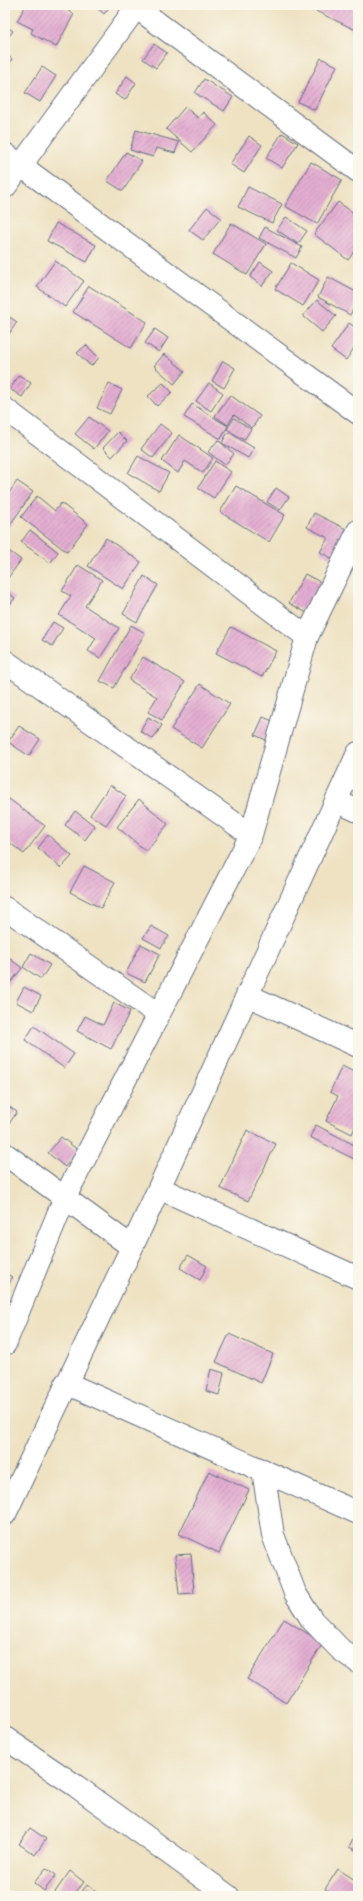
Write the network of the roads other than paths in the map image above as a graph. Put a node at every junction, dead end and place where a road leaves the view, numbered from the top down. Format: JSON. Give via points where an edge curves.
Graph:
{"nodes":[{"id":1,"x":136,"y":6,"type":"edge"},
{"id":2,"x":13,"y":160,"type":"edge"},
{"id":3,"x":358,"y":171,"type":"edge"},
{"id":4,"x":5,"y":187,"type":"edge"},
{"id":5,"x":5,"y":409,"type":"edge"},
{"id":6,"x":358,"y":413,"type":"edge"},
{"id":7,"x":358,"y":533,"type":"edge"},
{"id":8,"x":307,"y":637,"type":"junction"},
{"id":9,"x":5,"y":661,"type":"edge"},
{"id":10,"x":358,"y":753,"type":"edge"},
{"id":11,"x":336,"y":801,"type":"junction"},
{"id":12,"x":358,"y":811,"type":"edge"},
{"id":13,"x":251,"y":835,"type":"junction"},
{"id":14,"x":5,"y":908,"type":"edge"},
{"id":15,"x":247,"y":995,"type":"junction"},
{"id":16,"x":158,"y":1014,"type":"junction"},
{"id":17,"x":358,"y":1046,"type":"edge"},
{"id":18,"x":5,"y":1154,"type":"edge"},
{"id":19,"x":159,"y":1188,"type":"junction"},
{"id":20,"x":65,"y":1197,"type":"junction"},
{"id":21,"x":132,"y":1247,"type":"junction"},
{"id":22,"x":358,"y":1278,"type":"edge"},
{"id":23,"x":5,"y":1344,"type":"edge"},
{"id":24,"x":66,"y":1383,"type":"junction"},
{"id":25,"x":263,"y":1470,"type":"junction"},
{"id":26,"x":358,"y":1512,"type":"edge"},
{"id":27,"x":5,"y":1514,"type":"edge"},
{"id":28,"x":358,"y":1662,"type":"edge"},
{"id":29,"x":5,"y":1738,"type":"edge"},
{"id":30,"x":228,"y":1896,"type":"edge"}],
"edges":[{"from":1,"to":2,"type":"street"},
{"from":1,"to":3,"type":"street"},
{"from":2,"to":4,"type":"street"},
{"from":2,"to":6,"type":"street"},
{"from":5,"to":8,"type":"street"},
{"from":7,"to":8,"type":"street"},
{"from":8,"to":13,"type":"street"},
{"from":9,"to":13,"type":"street"},
{"from":10,"to":11,"type":"street"},
{"from":11,"to":12,"type":"street"},
{"from":11,"to":15,"type":"street"},
{"from":13,"to":16,"type":"street"},
{"from":14,"to":16,"type":"street"},
{"from":15,"to":17,"type":"street"},
{"from":15,"to":19,"type":"street"},
{"from":16,"to":20,"type":"street"},
{"from":18,"to":20,"type":"street"},
{"from":19,"to":21,"type":"street"},
{"from":19,"to":22,"type":"street"},
{"from":20,"to":21,"type":"street"},
{"from":20,"to":23,"type":"street"},
{"from":21,"to":24,"type":"street"},
{"from":24,"to":25,"type":"street"},
{"from":24,"to":27,"type":"street"},
{"from":25,"to":26,"type":"street"},
{"from":25,"to":28,"type":"street","via":[[273,1535],[295,1594],[312,1620],[341,1650]]},
{"from":29,"to":30,"type":"street"}]}
